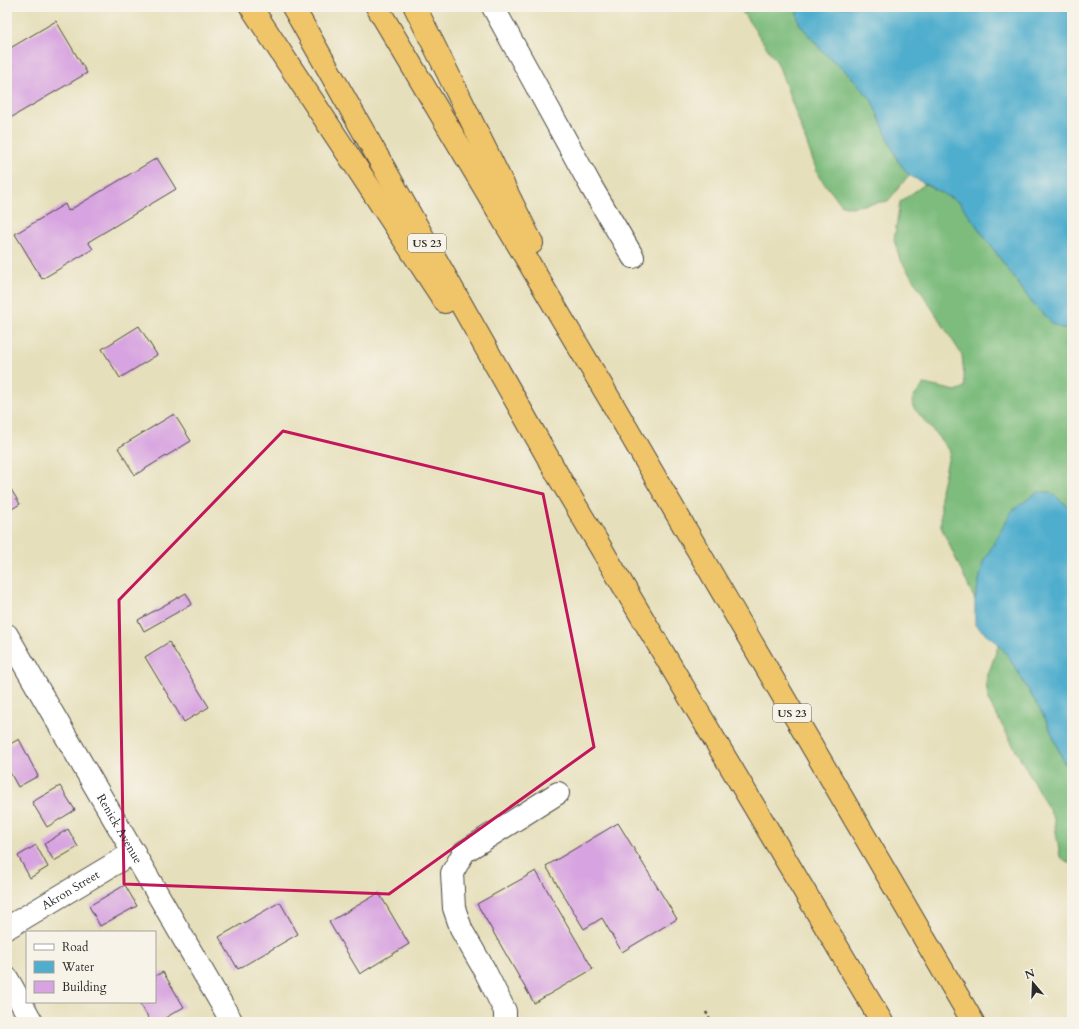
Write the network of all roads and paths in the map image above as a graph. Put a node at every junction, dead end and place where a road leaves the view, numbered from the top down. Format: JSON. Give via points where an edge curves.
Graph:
{"nodes":[{"id":1,"x":251,"y":7,"type":"edge"},
{"id":2,"x":293,"y":7,"type":"edge"},
{"id":3,"x":376,"y":7,"type":"edge"},
{"id":4,"x":415,"y":7,"type":"edge"},
{"id":5,"x":493,"y":7,"type":"edge"},
{"id":6,"x":633,"y":257,"type":"dead end"},
{"id":7,"x":612,"y":403,"type":"junction"},
{"id":8,"x":560,"y":479,"type":"junction"},
{"id":9,"x":7,"y":635,"type":"edge"},
{"id":10,"x":558,"y":793,"type":"dead end"},
{"id":11,"x":134,"y":852,"type":"junction"},
{"id":12,"x":7,"y":928,"type":"edge"},
{"id":13,"x":7,"y":978,"type":"edge"},
{"id":14,"x":706,"y":1012,"type":"dead end"},
{"id":15,"x":32,"y":1022,"type":"edge"},
{"id":16,"x":232,"y":1022,"type":"edge"},
{"id":17,"x":506,"y":1022,"type":"edge"},
{"id":18,"x":711,"y":1022,"type":"edge"},
{"id":19,"x":882,"y":1022,"type":"edge"},
{"id":20,"x":973,"y":1022,"type":"edge"}],
"edges":[{"from":1,"to":8,"type":"highway"},
{"from":2,"to":8,"type":"highway","number":"US 23"},
{"from":3,"to":7,"type":"highway","number":"US 23"},
{"from":4,"to":7,"type":"highway"},
{"from":5,"to":6,"type":"street","via":[[592,188]]},
{"from":7,"to":20,"type":"highway","number":"US 23"},
{"from":8,"to":19,"type":"highway","number":"US 23"},
{"from":9,"to":11,"type":"street","name":"Renick Avenue"},
{"from":10,"to":17,"type":"street","via":[[464,852],[452,873],[454,908],[462,931],[505,1011]]},
{"from":11,"to":12,"type":"street","name":"Akron Street"},
{"from":11,"to":16,"type":"street","name":"Renick Avenue"},
{"from":13,"to":15,"type":"street"},
{"from":14,"to":18,"type":"path"}]}
